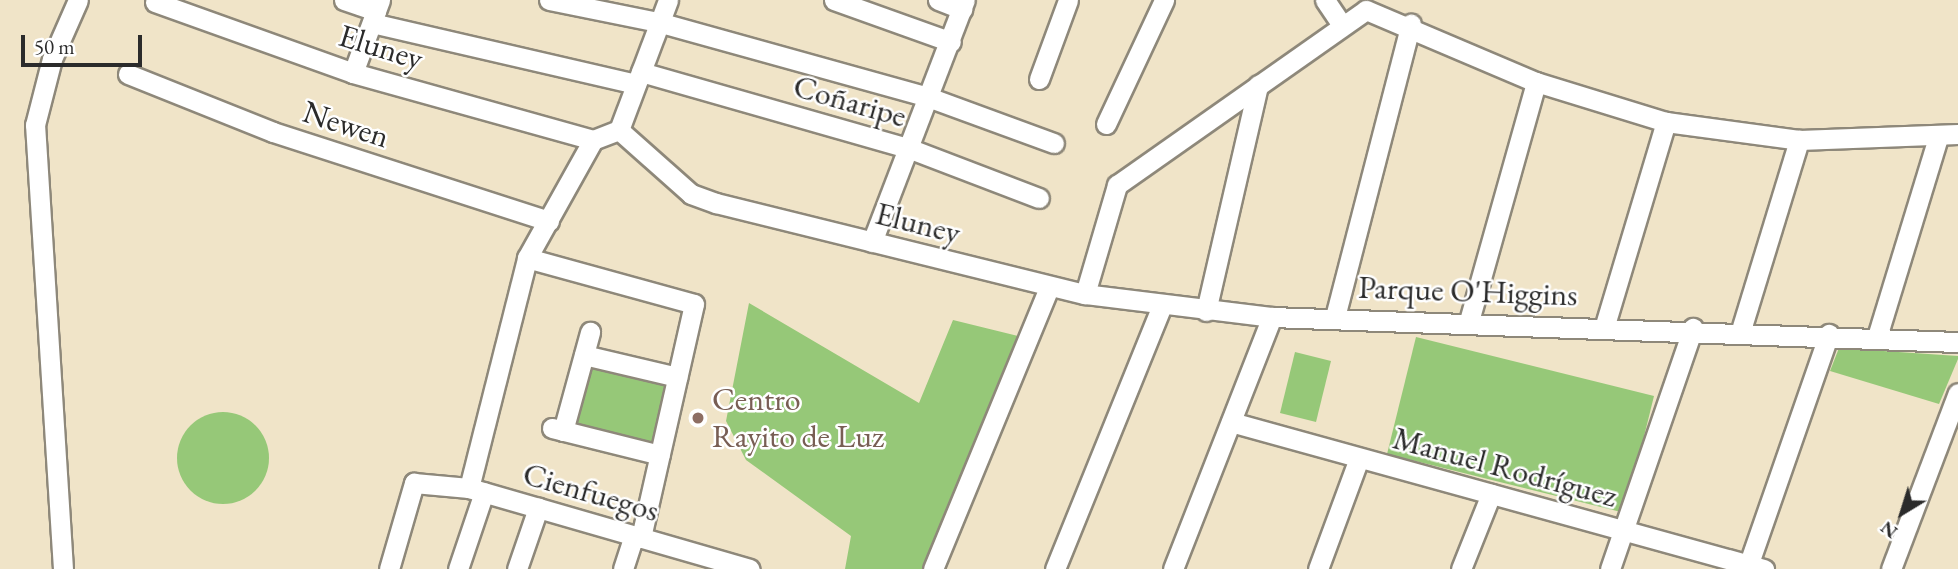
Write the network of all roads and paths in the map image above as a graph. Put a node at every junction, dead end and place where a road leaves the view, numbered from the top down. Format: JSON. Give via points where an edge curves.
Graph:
{"nodes":[{"id":1,"x":78,"y":0,"type":"edge"},
{"id":2,"x":344,"y":0,"type":"edge"},
{"id":3,"x":549,"y":0,"type":"edge"},
{"id":4,"x":668,"y":0,"type":"edge"},
{"id":5,"x":834,"y":0,"type":"edge"},
{"id":6,"x":938,"y":0,"type":"edge"},
{"id":7,"x":1068,"y":0,"type":"edge"},
{"id":8,"x":1164,"y":0,"type":"edge"},
{"id":9,"x":1325,"y":0,"type":"edge"},
{"id":10,"x":155,"y":2,"type":"dead end"},
{"id":11,"x":964,"y":4,"type":"edge"},
{"id":12,"x":376,"y":11,"type":"edge"},
{"id":13,"x":658,"y":22,"type":"junction"},
{"id":14,"x":1411,"y":24,"type":"junction"},
{"id":15,"x":1342,"y":25,"type":"junction"},
{"id":16,"x":951,"y":42,"type":"junction"},
{"id":17,"x":128,"y":74,"type":"dead end"},
{"id":18,"x":354,"y":74,"type":"junction"},
{"id":19,"x":638,"y":78,"type":"junction"},
{"id":20,"x":1039,"y":79,"type":"dead end"},
{"id":21,"x":1536,"y":82,"type":"junction"},
{"id":22,"x":1258,"y":85,"type":"junction"},
{"id":23,"x":928,"y":97,"type":"junction"},
{"id":24,"x":1666,"y":122,"type":"junction"},
{"id":25,"x":1107,"y":124,"type":"dead end"},
{"id":26,"x":619,"y":130,"type":"junction"},
{"id":27,"x":1958,"y":134,"type":"edge"},
{"id":28,"x":1938,"y":138,"type":"junction"},
{"id":29,"x":593,"y":140,"type":"junction"},
{"id":30,"x":1799,"y":140,"type":"junction"},
{"id":31,"x":1054,"y":143,"type":"dead end"},
{"id":32,"x":908,"y":148,"type":"junction"},
{"id":33,"x":1039,"y":198,"type":"dead end"},
{"id":34,"x":549,"y":220,"type":"junction"},
{"id":35,"x":872,"y":242,"type":"junction"},
{"id":36,"x":527,"y":258,"type":"junction"},
{"id":37,"x":979,"y":271,"type":"joint"},
{"id":38,"x":1049,"y":288,"type":"junction"},
{"id":39,"x":1085,"y":294,"type":"junction"},
{"id":40,"x":1162,"y":305,"type":"junction"},
{"id":41,"x":1206,"y":310,"type":"junction"},
{"id":42,"x":1272,"y":317,"type":"junction"},
{"id":43,"x":1335,"y":317,"type":"junction"},
{"id":44,"x":1469,"y":321,"type":"junction"},
{"id":45,"x":1605,"y":325,"type":"junction"},
{"id":46,"x":1693,"y":328,"type":"junction"},
{"id":47,"x":1741,"y":330,"type":"junction"},
{"id":48,"x":590,"y":332,"type":"dead end"},
{"id":49,"x":1829,"y":334,"type":"junction"},
{"id":50,"x":1877,"y":337,"type":"junction"},
{"id":51,"x":1958,"y":342,"type":"edge"},
{"id":52,"x":583,"y":355,"type":"junction"},
{"id":53,"x":677,"y":377,"type":"junction"},
{"id":54,"x":1958,"y":393,"type":"edge"},
{"id":55,"x":1231,"y":422,"type":"junction"},
{"id":56,"x":660,"y":455,"type":"junction"},
{"id":57,"x":1359,"y":457,"type":"junction"},
{"id":58,"x":477,"y":490,"type":"junction"},
{"id":59,"x":1491,"y":494,"type":"junction"},
{"id":60,"x":538,"y":508,"type":"junction"},
{"id":61,"x":1625,"y":531,"type":"junction"},
{"id":62,"x":638,"y":537,"type":"junction"},
{"id":63,"x":1753,"y":568,"type":"edge"},
{"id":64,"x":63,"y":569,"type":"edge"},
{"id":65,"x":389,"y":569,"type":"edge"},
{"id":66,"x":458,"y":569,"type":"edge"},
{"id":67,"x":517,"y":569,"type":"edge"},
{"id":68,"x":624,"y":569,"type":"edge"},
{"id":69,"x":750,"y":569,"type":"edge"},
{"id":70,"x":933,"y":569,"type":"edge"},
{"id":71,"x":1055,"y":569,"type":"edge"},
{"id":72,"x":1173,"y":569,"type":"edge"},
{"id":73,"x":1318,"y":569,"type":"edge"},
{"id":74,"x":1461,"y":569,"type":"edge"},
{"id":75,"x":1610,"y":569,"type":"edge"},
{"id":76,"x":1891,"y":569,"type":"edge"}],
"edges":[{"from":1,"to":64,"type":"street","via":[[52,59],[35,125]]},
{"from":2,"to":12,"type":"street","name":"Coñaripe"},
{"from":3,"to":13,"type":"street"},
{"from":4,"to":13,"type":"street"},
{"from":5,"to":16,"type":"street"},
{"from":6,"to":11,"type":"street"},
{"from":7,"to":20,"type":"street"},
{"from":8,"to":25,"type":"street"},
{"from":9,"to":15,"type":"street"},
{"from":10,"to":18,"type":"street","name":"Eluney"},
{"from":11,"to":16,"type":"street"},
{"from":12,"to":18,"type":"street"},
{"from":12,"to":19,"type":"street","name":"Coñaripe"},
{"from":13,"to":19,"type":"street"},
{"from":13,"to":23,"type":"street"},
{"from":14,"to":15,"type":"street","via":[[1376,9]]},
{"from":14,"to":21,"type":"street"},
{"from":14,"to":43,"type":"street"},
{"from":15,"to":22,"type":"street"},
{"from":16,"to":23,"type":"street"},
{"from":17,"to":34,"type":"street","name":"Newen","via":[[273,132]]},
{"from":18,"to":29,"type":"street","name":"Eluney"},
{"from":19,"to":26,"type":"street"},
{"from":19,"to":32,"type":"street","name":"Coñaripe"},
{"from":21,"to":24,"type":"street"},
{"from":21,"to":44,"type":"street"},
{"from":22,"to":39,"type":"street","via":[[1115,188]]},
{"from":22,"to":41,"type":"street"},
{"from":23,"to":31,"type":"street"},
{"from":23,"to":32,"type":"street"},
{"from":24,"to":30,"type":"street"},
{"from":24,"to":45,"type":"street"},
{"from":26,"to":29,"type":"street"},
{"from":26,"to":35,"type":"street","name":"Eluney","via":[[691,194]]},
{"from":27,"to":28,"type":"street"},
{"from":28,"to":30,"type":"street"},
{"from":28,"to":50,"type":"street"},
{"from":29,"to":34,"type":"street"},
{"from":30,"to":47,"type":"street"},
{"from":32,"to":33,"type":"street","name":"Coñaripe"},
{"from":32,"to":35,"type":"street"},
{"from":34,"to":36,"type":"street"},
{"from":35,"to":37,"type":"street","name":"Eluney"},
{"from":36,"to":53,"type":"street","via":[[694,304]]},
{"from":36,"to":58,"type":"street"},
{"from":37,"to":38,"type":"street","name":"Parque O'Higgins"},
{"from":38,"to":39,"type":"street","name":"Parque O'Higgins"},
{"from":38,"to":70,"type":"street"},
{"from":39,"to":40,"type":"street","name":"Parque O'Higgins"},
{"from":40,"to":41,"type":"street","name":"Parque O'Higgins"},
{"from":40,"to":71,"type":"street"},
{"from":41,"to":42,"type":"street","name":"Parque O'Higgins"},
{"from":42,"to":43,"type":"street","name":"Parque O'Higgins"},
{"from":42,"to":55,"type":"street"},
{"from":43,"to":44,"type":"street","name":"Parque O'Higgins"},
{"from":44,"to":45,"type":"street","name":"Parque O'Higgins"},
{"from":45,"to":46,"type":"street","name":"Parque O'Higgins"},
{"from":46,"to":47,"type":"street","name":"Parque O'Higgins"},
{"from":46,"to":61,"type":"street"},
{"from":47,"to":49,"type":"street","name":"Parque O'Higgins"},
{"from":48,"to":52,"type":"street"},
{"from":49,"to":50,"type":"street","name":"Parque O'Higgins"},
{"from":49,"to":63,"type":"street"},
{"from":50,"to":51,"type":"street","name":"Parque O'Higgins"},
{"from":52,"to":53,"type":"street"},
{"from":52,"to":56,"type":"street","via":[[558,430]]},
{"from":53,"to":56,"type":"street"},
{"from":54,"to":76,"type":"street"},
{"from":55,"to":57,"type":"street","name":"Manuel Rodríguez"},
{"from":55,"to":72,"type":"street"},
{"from":56,"to":62,"type":"street"},
{"from":57,"to":59,"type":"street","name":"Manuel Rodríguez"},
{"from":57,"to":73,"type":"street"},
{"from":58,"to":60,"type":"street","name":"Cienfuegos"},
{"from":58,"to":65,"type":"street","name":"Cienfuegos","via":[[414,483]]},
{"from":58,"to":66,"type":"street"},
{"from":59,"to":61,"type":"street","name":"Manuel Rodríguez"},
{"from":59,"to":74,"type":"street"},
{"from":60,"to":62,"type":"street","name":"Cienfuegos"},
{"from":60,"to":67,"type":"street"},
{"from":61,"to":63,"type":"street","name":"Manuel Rodríguez"},
{"from":61,"to":75,"type":"street"},
{"from":62,"to":68,"type":"street"},
{"from":62,"to":69,"type":"street","name":"Cienfuegos"}]}
